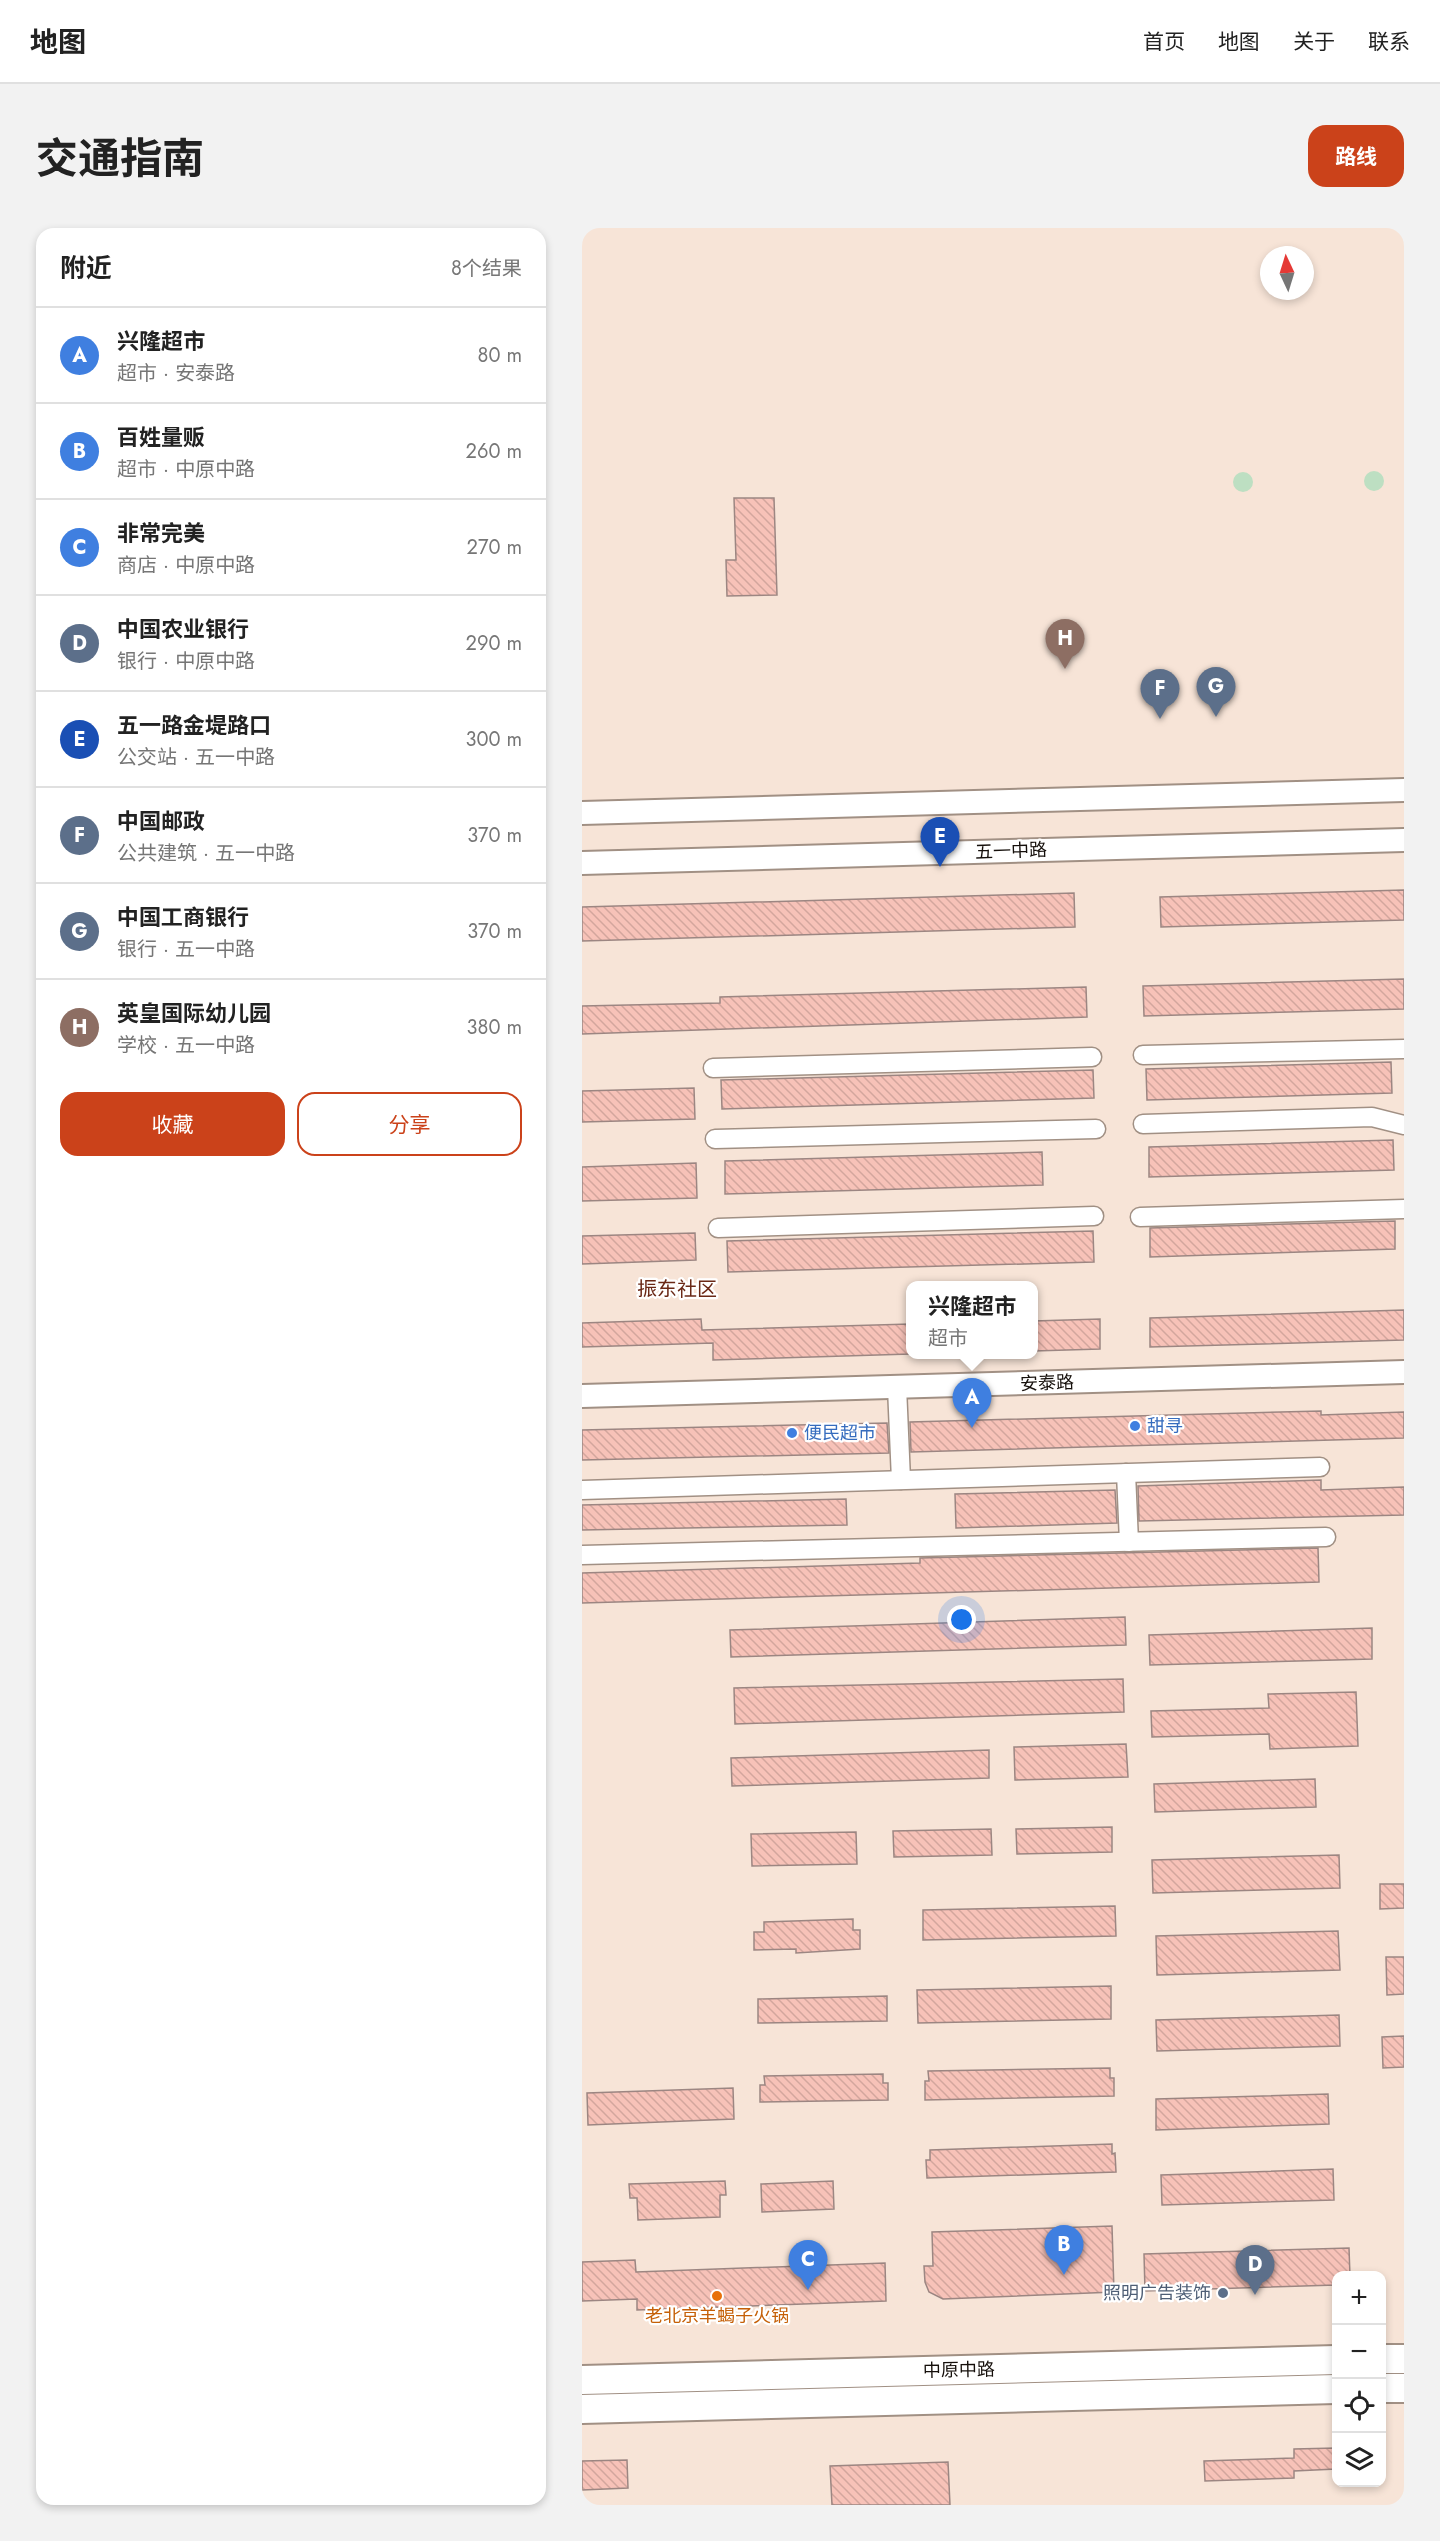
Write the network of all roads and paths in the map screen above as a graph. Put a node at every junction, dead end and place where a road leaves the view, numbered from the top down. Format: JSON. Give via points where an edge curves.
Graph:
{"nodes":[{"id":1,"x":1404,"y":790,"type":"edge"},
{"id":2,"x":582,"y":813,"type":"edge"},
{"id":3,"x":1404,"y":840,"type":"edge"},
{"id":4,"x":582,"y":863,"type":"edge"},
{"id":5,"x":1404,"y":1049,"type":"edge"},
{"id":6,"x":1143,"y":1054,"type":"dead end"},
{"id":7,"x":1092,"y":1057,"type":"dead end"},
{"id":8,"x":713,"y":1068,"type":"dead end"},
{"id":9,"x":1143,"y":1125,"type":"dead end"},
{"id":10,"x":1404,"y":1125,"type":"edge"},
{"id":11,"x":1096,"y":1129,"type":"dead end"},
{"id":12,"x":716,"y":1139,"type":"dead end"},
{"id":13,"x":1404,"y":1209,"type":"edge"},
{"id":14,"x":1094,"y":1216,"type":"dead end"},
{"id":15,"x":1140,"y":1217,"type":"dead end"},
{"id":16,"x":718,"y":1228,"type":"dead end"},
{"id":17,"x":1404,"y":1372,"type":"edge"},
{"id":18,"x":897,"y":1387,"type":"junction"},
{"id":19,"x":582,"y":1396,"type":"edge"},
{"id":20,"x":1320,"y":1467,"type":"dead end"},
{"id":21,"x":1126,"y":1473,"type":"junction"},
{"id":22,"x":901,"y":1480,"type":"junction"},
{"id":23,"x":582,"y":1490,"type":"edge"},
{"id":24,"x":1326,"y":1537,"type":"dead end"},
{"id":25,"x":1129,"y":1542,"type":"junction"},
{"id":26,"x":582,"y":1556,"type":"edge"},
{"id":27,"x":1386,"y":2359,"type":"edge"},
{"id":28,"x":1404,"y":2359,"type":"edge"},
{"id":29,"x":1332,"y":2360,"type":"edge"},
{"id":30,"x":582,"y":2380,"type":"edge"},
{"id":31,"x":1386,"y":2388,"type":"edge"},
{"id":32,"x":1404,"y":2388,"type":"edge"},
{"id":33,"x":1332,"y":2389,"type":"edge"},
{"id":34,"x":582,"y":2409,"type":"edge"}],
"edges":[{"from":1,"to":2,"type":"street"},
{"from":3,"to":4,"type":"street","name":"五一中路"},
{"from":5,"to":6,"type":"street"},
{"from":7,"to":8,"type":"street"},
{"from":9,"to":10,"type":"street","via":[[1372,1117]]},
{"from":11,"to":12,"type":"street"},
{"from":13,"to":15,"type":"street"},
{"from":14,"to":16,"type":"street"},
{"from":17,"to":18,"type":"street","name":"安泰路"},
{"from":18,"to":19,"type":"street","name":"安泰路"},
{"from":18,"to":22,"type":"street"},
{"from":20,"to":21,"type":"street"},
{"from":21,"to":22,"type":"street"},
{"from":21,"to":25,"type":"street"},
{"from":22,"to":23,"type":"street"},
{"from":24,"to":25,"type":"street"},
{"from":25,"to":26,"type":"street"},
{"from":27,"to":28,"type":"main road"},
{"from":29,"to":30,"type":"main road","name":"中原中路"},
{"from":31,"to":32,"type":"main road"},
{"from":33,"to":34,"type":"main road","name":"中原中路"}]}
